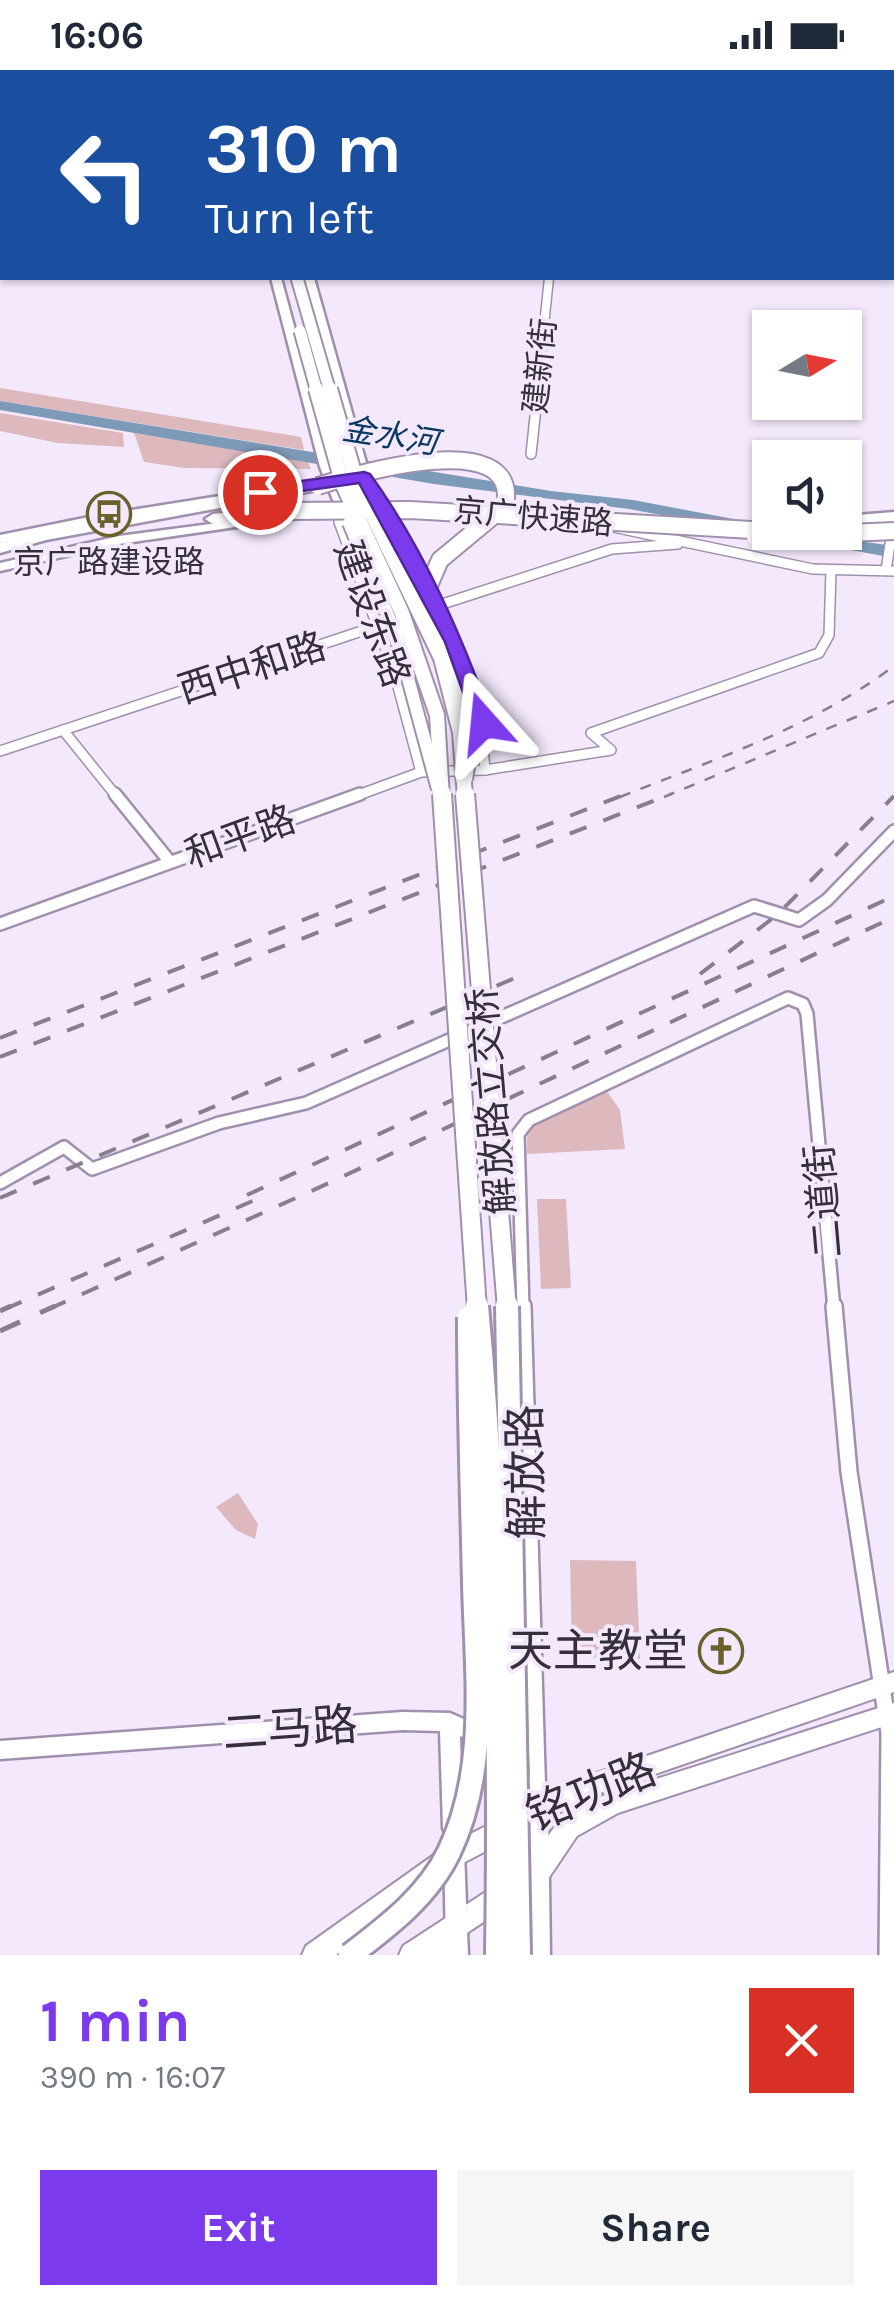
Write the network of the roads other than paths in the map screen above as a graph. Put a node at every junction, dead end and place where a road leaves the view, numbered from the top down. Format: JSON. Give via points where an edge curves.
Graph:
{"nodes":[{"id":1,"x":277,"y":280,"type":"edge"},
{"id":2,"x":287,"y":280,"type":"edge"},
{"id":3,"x":298,"y":280,"type":"edge"},
{"id":4,"x":310,"y":280,"type":"edge"},
{"id":5,"x":548,"y":280,"type":"edge"},
{"id":6,"x":531,"y":454,"type":"dead end"},
{"id":7,"x":364,"y":476,"type":"junction"},
{"id":8,"x":331,"y":481,"type":"junction"},
{"id":9,"x":384,"y":507,"type":"junction"},
{"id":10,"x":344,"y":516,"type":"junction"},
{"id":11,"x":862,"y":526,"type":"edge"},
{"id":12,"x":752,"y":527,"type":"edge"},
{"id":13,"x":752,"y":528,"type":"edge"},
{"id":14,"x":893,"y":528,"type":"edge"},
{"id":15,"x":0,"y":540,"type":"edge"},
{"id":16,"x":678,"y":544,"type":"junction"},
{"id":17,"x":0,"y":549,"type":"edge"},
{"id":18,"x":448,"y":551,"type":"junction"},
{"id":19,"x":0,"y":558,"type":"edge"},
{"id":20,"x":889,"y":567,"type":"edge"},
{"id":21,"x":0,"y":568,"type":"edge"},
{"id":22,"x":830,"y":570,"type":"junction"},
{"id":23,"x":436,"y":606,"type":"junction"},
{"id":24,"x":378,"y":626,"type":"junction"},
{"id":25,"x":63,"y":730,"type":"junction"},
{"id":26,"x":0,"y":751,"type":"edge"},
{"id":27,"x":485,"y":770,"type":"junction"},
{"id":28,"x":421,"y":772,"type":"junction"},
{"id":29,"x":464,"y":780,"type":"junction"},
{"id":30,"x":438,"y":789,"type":"junction"},
{"id":31,"x":894,"y":831,"type":"edge"},
{"id":32,"x":170,"y":862,"type":"junction"},
{"id":33,"x":0,"y":924,"type":"edge"},
{"id":34,"x":518,"y":1134,"type":"joint"},
{"id":35,"x":0,"y":1183,"type":"edge"},
{"id":36,"x":469,"y":1226,"type":"junction"},
{"id":37,"x":887,"y":1684,"type":"edge"},
{"id":38,"x":890,"y":1714,"type":"edge"},
{"id":39,"x":450,"y":1722,"type":"junction"},
{"id":40,"x":0,"y":1750,"type":"edge"},
{"id":41,"x":538,"y":1810,"type":"junction"},
{"id":42,"x":454,"y":1856,"type":"junction"},
{"id":43,"x":539,"y":1871,"type":"junction"},
{"id":44,"x":456,"y":1925,"type":"junction"},
{"id":45,"x":416,"y":1952,"type":"edge"},
{"id":46,"x":315,"y":1955,"type":"edge"},
{"id":47,"x":350,"y":1955,"type":"edge"},
{"id":48,"x":446,"y":1955,"type":"edge"},
{"id":49,"x":457,"y":1955,"type":"edge"},
{"id":50,"x":497,"y":1955,"type":"edge"},
{"id":51,"x":519,"y":1955,"type":"edge"},
{"id":52,"x":539,"y":1955,"type":"edge"},
{"id":53,"x":886,"y":1955,"type":"edge"}],
"edges":[{"from":1,"to":8,"type":"street","name":"建设东路"},
{"from":2,"to":30,"type":"main road","name":"解放路立交桥","bridge":true,"via":[[343,485],[430,690]]},
{"from":3,"to":29,"type":"main road","name":"解放路立交桥","bridge":true,"via":[[357,483],[448,680]]},
{"from":4,"to":7,"type":"street","name":"建设东路"},
{"from":5,"to":6,"type":"street","name":"建新街"},
{"from":7,"to":8,"type":"street"},
{"from":7,"to":9,"type":"street","name":"建设东路"},
{"from":8,"to":10,"type":"street","name":"建设东路"},
{"from":8,"to":15,"type":"street"},
{"from":9,"to":10,"type":"street"},
{"from":9,"to":16,"type":"street","via":[[548,514]]},
{"from":9,"to":23,"type":"street","name":"建设东路"},
{"from":10,"to":21,"type":"street","via":[[119,540]]},
{"from":10,"to":24,"type":"street","name":"建设东路","via":[[339,522]]},
{"from":10,"to":30,"type":"street","bridge":true,"via":[[396,634]]},
{"from":11,"to":14,"type":"highway","bridge":true},
{"from":12,"to":17,"type":"highway","name":"京广快速路","bridge":true,"via":[[435,501],[333,502],[180,516]]},
{"from":13,"to":19,"type":"highway","name":"京广快速路","bridge":true,"via":[[677,529],[434,508],[318,509],[166,526]]},
{"from":14,"to":18,"type":"highway","bridge":true,"via":[[772,537],[543,526],[497,531]]},
{"from":14,"to":20,"type":"street"},
{"from":16,"to":22,"type":"street"},
{"from":16,"to":23,"type":"street","name":"西中和路","via":[[612,549]]},
{"from":17,"to":18,"type":"highway","bridge":true,"via":[[433,459],[487,470],[507,494],[503,508]]},
{"from":18,"to":29,"type":"highway","bridge":true,"via":[[431,572],[427,592],[473,726]]},
{"from":20,"to":22,"type":"street"},
{"from":22,"to":27,"type":"street","name":"和平路","via":[[829,636],[819,653],[591,734],[610,750]]},
{"from":23,"to":24,"type":"street","name":"西中和路"},
{"from":23,"to":27,"type":"street","name":"建设东路","via":[[478,704]]},
{"from":24,"to":25,"type":"street","name":"西中和路"},
{"from":24,"to":28,"type":"street","name":"建设东路"},
{"from":25,"to":26,"type":"street","name":"西中和路"},
{"from":25,"to":32,"type":"street"},
{"from":27,"to":28,"type":"street","name":"和平路"},
{"from":28,"to":32,"type":"street","name":"和平路"},
{"from":29,"to":51,"type":"main road","name":"解放路立交桥","bridge":true,"via":[[510,1349]]},
{"from":30,"to":36,"type":"main road","name":"解放路立交桥","bridge":true},
{"from":31,"to":35,"type":"street","via":[[828,900],[799,920],[754,906],[306,1102],[219,1123],[92,1169],[64,1148]]},
{"from":32,"to":33,"type":"street","name":"和平路"},
{"from":34,"to":37,"type":"street","name":"二道街","via":[[529,1120],[788,998],[803,1004],[849,1472]]},
{"from":34,"to":41,"type":"street","name":"解放路"},
{"from":36,"to":47,"type":"main road","bridge":true,"via":[[476,1711],[468,1791],[436,1876],[402,1915]]},
{"from":36,"to":50,"type":"main road","name":"解放路立交桥","bridge":true,"via":[[491,1459],[500,1709]]},
{"from":37,"to":38,"type":"street","name":"二道街"},
{"from":37,"to":41,"type":"main road","name":"铭功路","via":[[584,1788]]},
{"from":38,"to":43,"type":"main road","name":"铭功路","via":[[611,1804],[568,1828]]},
{"from":38,"to":53,"type":"street","name":"二道街"},
{"from":39,"to":40,"type":"street","name":"二马路"},
{"from":39,"to":41,"type":"street","name":"二马路","via":[[510,1756]]},
{"from":39,"to":42,"type":"street"},
{"from":41,"to":42,"type":"main road","name":"铭功路"},
{"from":41,"to":43,"type":"street"},
{"from":42,"to":44,"type":"street"},
{"from":42,"to":46,"type":"main road","name":"铭功路"},
{"from":43,"to":44,"type":"main road","name":"铭功路"},
{"from":43,"to":52,"type":"street"},
{"from":44,"to":45,"type":"main road","name":"铭功路"},
{"from":44,"to":49,"type":"street"},
{"from":45,"to":48,"type":"street"}]}
